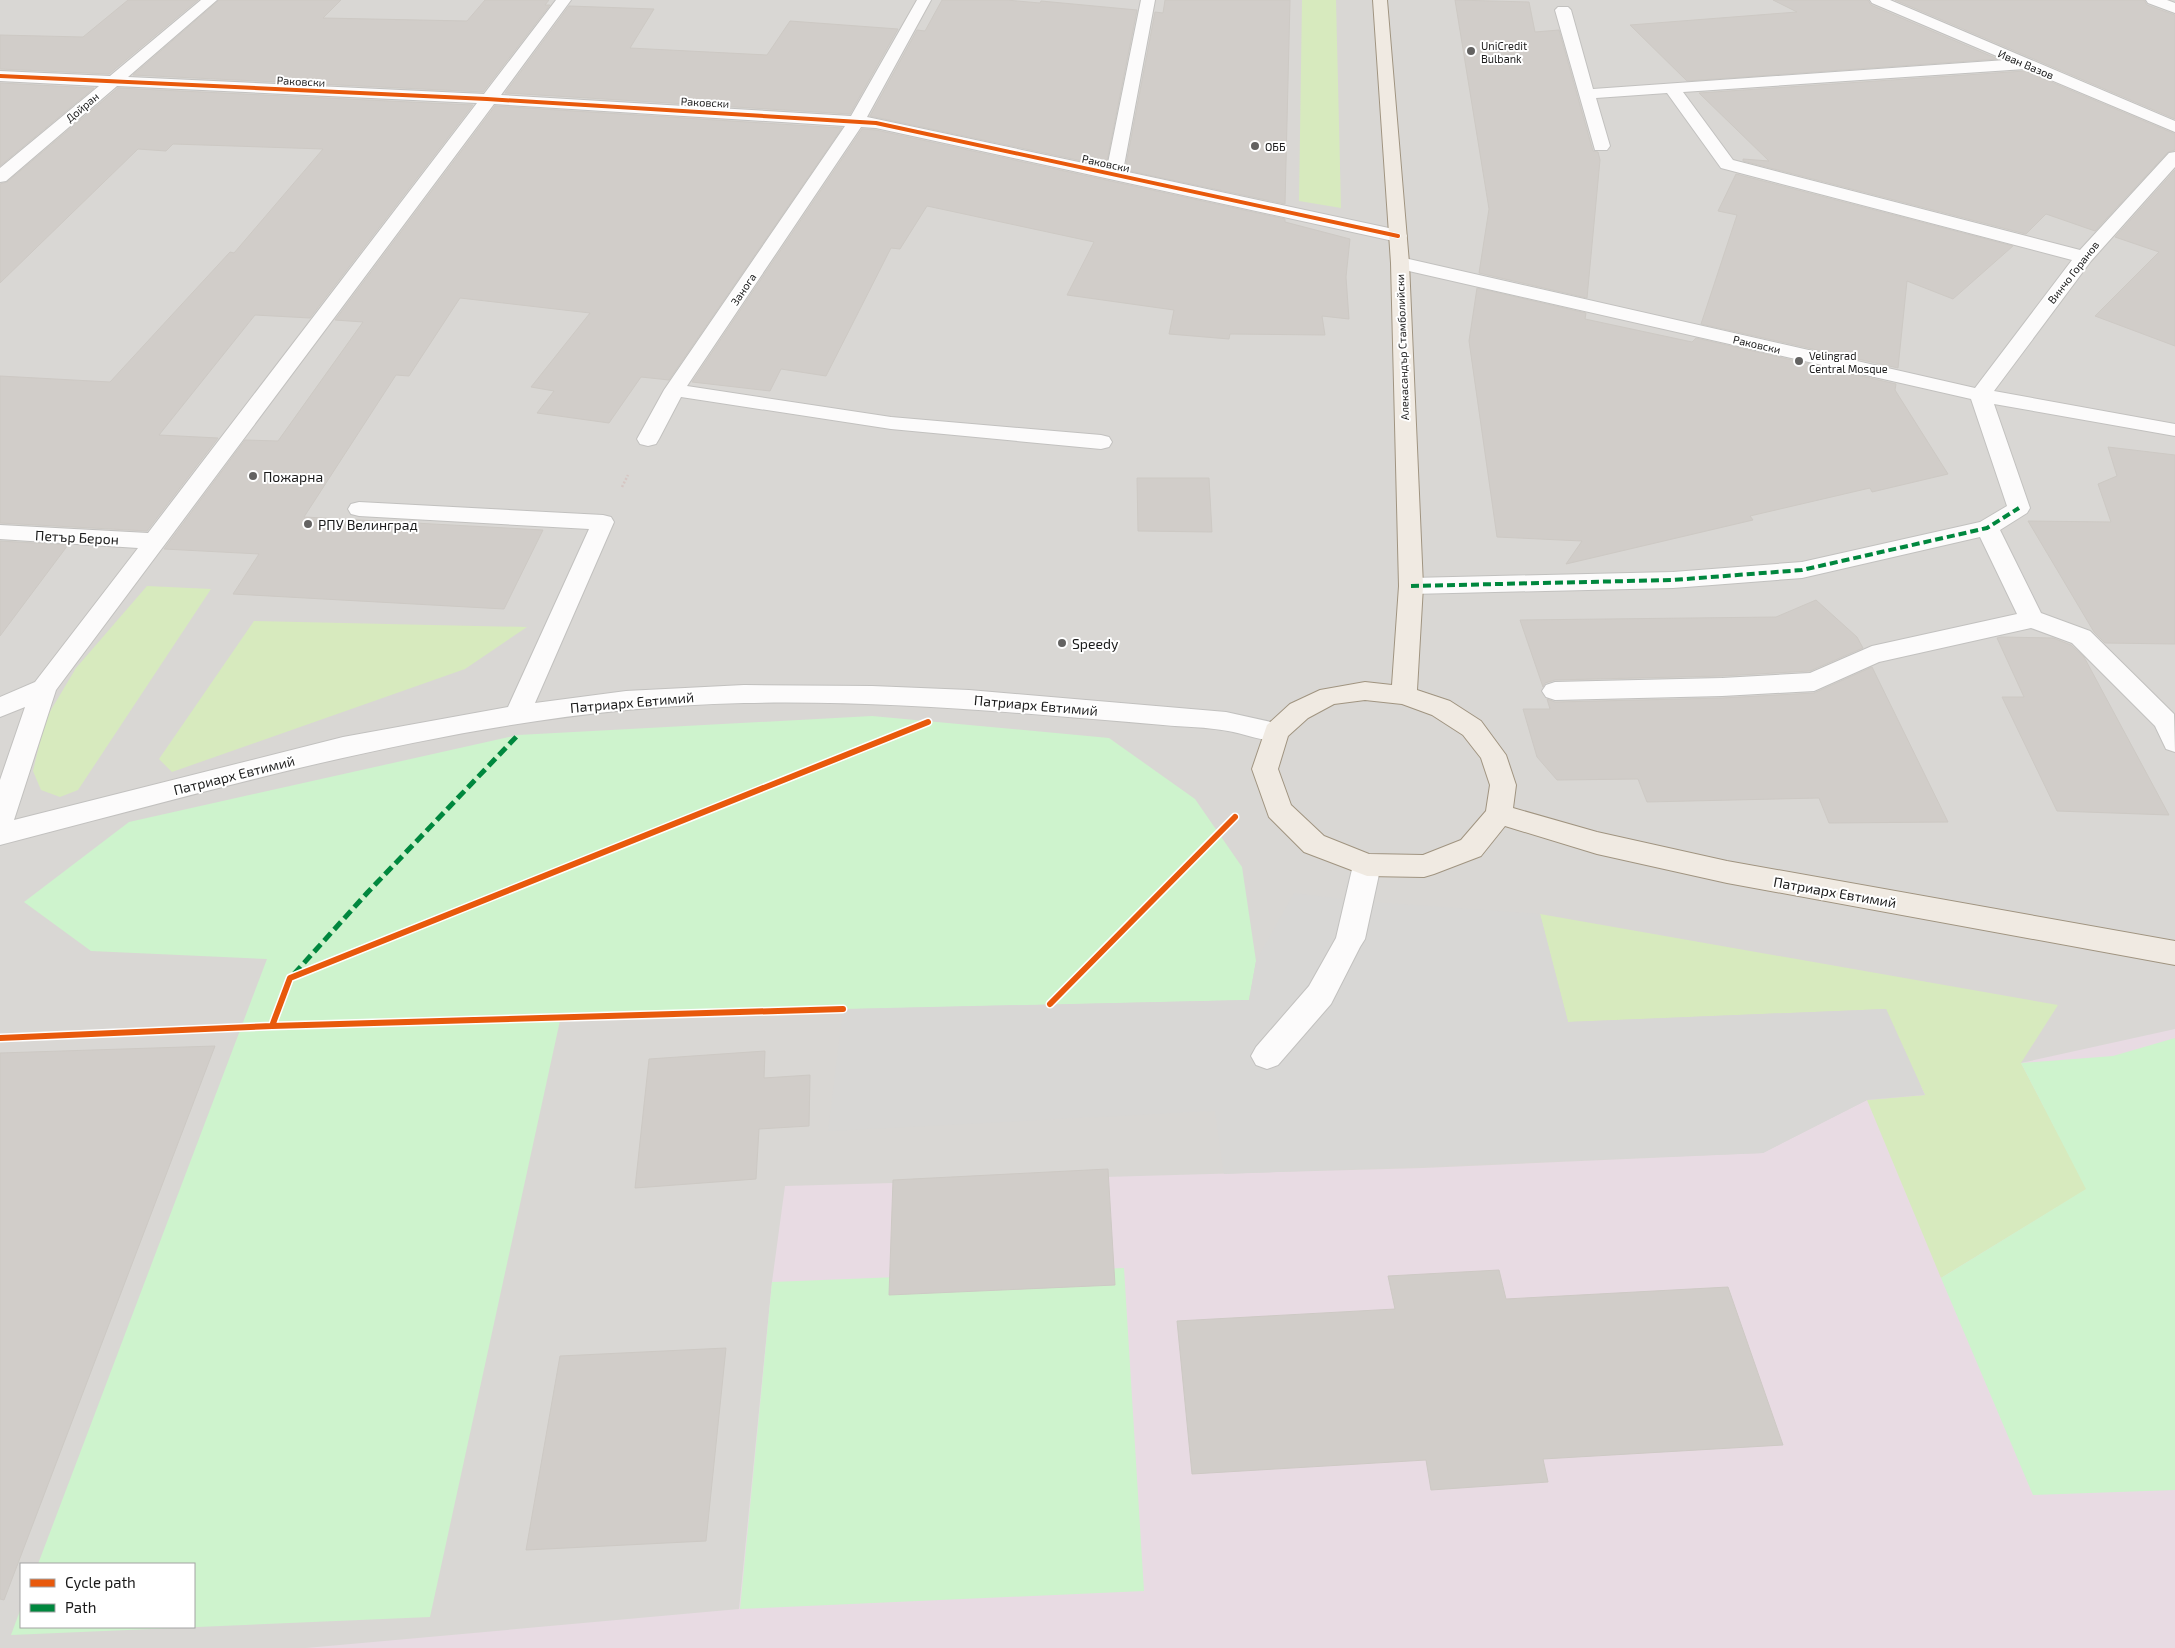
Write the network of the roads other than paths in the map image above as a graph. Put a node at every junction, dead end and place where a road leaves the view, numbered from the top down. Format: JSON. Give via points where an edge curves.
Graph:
{"nodes":[{"id":1,"x":210,"y":0,"type":"edge"},
{"id":2,"x":564,"y":0,"type":"edge"},
{"id":3,"x":924,"y":0,"type":"edge"},
{"id":4,"x":1148,"y":0,"type":"edge"},
{"id":5,"x":1380,"y":0,"type":"edge"},
{"id":6,"x":1877,"y":0,"type":"edge"},
{"id":7,"x":2153,"y":0,"type":"edge"},
{"id":8,"x":2175,"y":8,"type":"edge"},
{"id":9,"x":1562,"y":10,"type":"dead end"},
{"id":10,"x":2024,"y":64,"type":"junction"},
{"id":11,"x":0,"y":76,"type":"edge"},
{"id":12,"x":112,"y":82,"type":"junction"},
{"id":13,"x":1671,"y":88,"type":"junction"},
{"id":14,"x":1587,"y":94,"type":"junction"},
{"id":15,"x":487,"y":99,"type":"junction"},
{"id":16,"x":857,"y":121,"type":"junction"},
{"id":17,"x":2175,"y":127,"type":"edge"},
{"id":18,"x":1601,"y":146,"type":"dead end"},
{"id":19,"x":2175,"y":157,"type":"edge"},
{"id":20,"x":1114,"y":175,"type":"junction"},
{"id":21,"x":0,"y":176,"type":"edge"},
{"id":22,"x":1398,"y":236,"type":"junction"},
{"id":23,"x":2084,"y":257,"type":"junction"},
{"id":24,"x":1400,"y":263,"type":"junction"},
{"id":25,"x":674,"y":390,"type":"junction"},
{"id":26,"x":1980,"y":395,"type":"junction"},
{"id":27,"x":2175,"y":430,"type":"edge"},
{"id":28,"x":648,"y":439,"type":"road end"},
{"id":29,"x":1101,"y":442,"type":"dead end"},
{"id":30,"x":359,"y":509,"type":"dead end"},
{"id":31,"x":1987,"y":528,"type":"junction"},
{"id":32,"x":0,"y":532,"type":"edge"},
{"id":33,"x":153,"y":541,"type":"junction"},
{"id":34,"x":1411,"y":586,"type":"junction"},
{"id":35,"x":2032,"y":620,"type":"junction"},
{"id":36,"x":44,"y":688,"type":"junction"},
{"id":37,"x":1555,"y":691,"type":"dead end"},
{"id":38,"x":1404,"y":695,"type":"junction"},
{"id":39,"x":0,"y":708,"type":"edge"},
{"id":40,"x":517,"y":714,"type":"junction"},
{"id":41,"x":2172,"y":728,"type":"edge"},
{"id":42,"x":1276,"y":732,"type":"junction"},
{"id":43,"x":1499,"y":814,"type":"junction"},
{"id":44,"x":0,"y":821,"type":"edge"},
{"id":45,"x":0,"y":834,"type":"edge"},
{"id":46,"x":1367,"y":865,"type":"junction"},
{"id":47,"x":2175,"y":953,"type":"edge"},
{"id":48,"x":1267,"y":1056,"type":"dead end"}],
"edges":[{"from":1,"to":12,"type":"street","name":"Дойран"},
{"from":2,"to":15,"type":"street"},
{"from":3,"to":16,"type":"street","name":"Занога"},
{"from":4,"to":20,"type":"street","name":"Раковски"},
{"from":5,"to":22,"type":"main road","name":"Алекасандър Стамболийски"},
{"from":6,"to":10,"type":"street","name":"Иван Вазов"},
{"from":7,"to":8,"type":"street"},
{"from":9,"to":14,"type":"street"},
{"from":10,"to":13,"type":"street"},
{"from":10,"to":17,"type":"street","name":"Иван Вазов"},
{"from":11,"to":12,"type":"street","name":"Раковски"},
{"from":12,"to":15,"type":"street","name":"Раковски"},
{"from":12,"to":21,"type":"street","name":"Дойран"},
{"from":13,"to":14,"type":"street"},
{"from":13,"to":23,"type":"street","via":[[1727,164]]},
{"from":14,"to":18,"type":"street"},
{"from":15,"to":16,"type":"street","name":"Раковски"},
{"from":15,"to":33,"type":"street"},
{"from":16,"to":20,"type":"street","name":"Раковски"},
{"from":16,"to":25,"type":"street","name":"Занога"},
{"from":19,"to":23,"type":"street","name":"Винчо Горанов"},
{"from":20,"to":22,"type":"street","name":"Раковски"},
{"from":22,"to":24,"type":"main road","name":"Алекасандър Стамболийски"},
{"from":23,"to":26,"type":"street","name":"Винчо Горанов"},
{"from":24,"to":26,"type":"street","name":"Раковски"},
{"from":24,"to":34,"type":"main road","name":"Алекасандър Стамболийски"},
{"from":25,"to":28,"type":"street","name":"Занога"},
{"from":25,"to":29,"type":"street","via":[[891,423]]},
{"from":26,"to":27,"type":"street","name":"Раковски"},
{"from":26,"to":31,"type":"street","via":[[2019,508]]},
{"from":30,"to":40,"type":"street","via":[[603,522]]},
{"from":31,"to":34,"type":"street","via":[[1802,570],[1673,580]]},
{"from":31,"to":35,"type":"street"},
{"from":32,"to":33,"type":"street","name":"Петър Берон"},
{"from":33,"to":36,"type":"street"},
{"from":34,"to":38,"type":"main road","name":"Алекасандър Стамболийски"},
{"from":35,"to":37,"type":"street","via":[[1872,655],[1814,682]]},
{"from":35,"to":41,"type":"street","via":[[2081,637]]},
{"from":36,"to":39,"type":"street"},
{"from":36,"to":44,"type":"street"},
{"from":38,"to":42,"type":"main road","via":[[1366,691],[1329,696],[1299,711]]},
{"from":38,"to":43,"type":"main road","via":[[1441,708],[1478,735],[1493,755],[1503,785]]},
{"from":40,"to":42,"type":"street","name":"Патриарх Евтимий","via":[[626,700],[744,694],[872,695],[969,699],[1226,721]]},
{"from":40,"to":45,"type":"street","name":"Патриарх Евтимий","via":[[343,747]]},
{"from":42,"to":46,"type":"main road","via":[[1265,769],[1279,810],[1314,844]]},
{"from":43,"to":46,"type":"main road","via":[[1471,848],[1424,866]]},
{"from":43,"to":47,"type":"main road","name":"Патриарх Евтимий","via":[[1597,843],[1727,872]]},
{"from":46,"to":48,"type":"street","via":[[1350,939],[1320,995]]}]}
